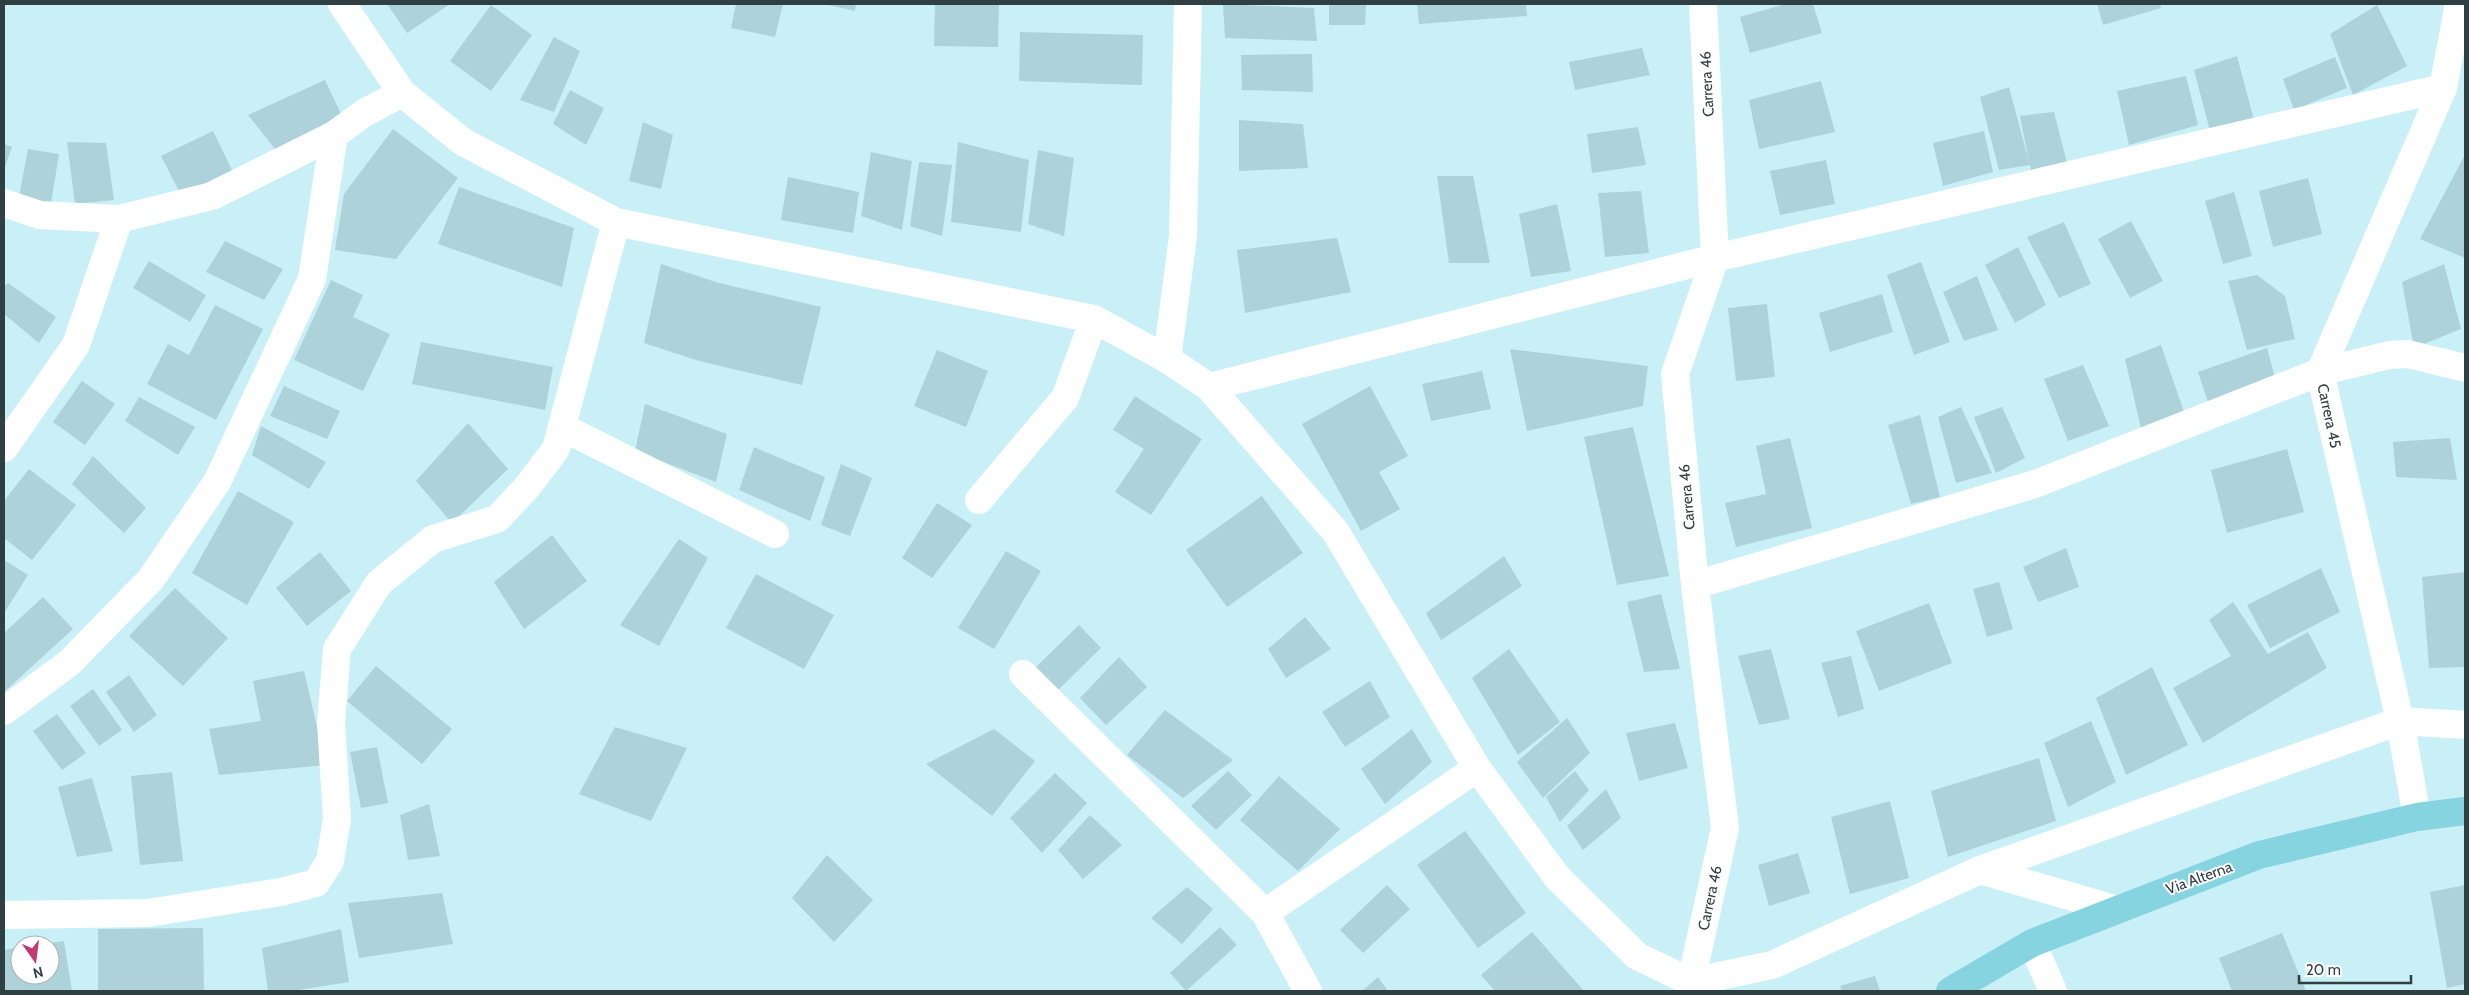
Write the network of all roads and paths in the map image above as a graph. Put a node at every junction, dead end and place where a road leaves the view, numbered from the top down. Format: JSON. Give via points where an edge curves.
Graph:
{"nodes":[{"id":1,"x":342,"y":4,"type":"edge"},
{"id":2,"x":1188,"y":4,"type":"edge"},
{"id":3,"x":1703,"y":4,"type":"edge"},
{"id":4,"x":2459,"y":4,"type":"edge"},
{"id":5,"x":2443,"y":88,"type":"junction"},
{"id":6,"x":402,"y":93,"type":"junction"},
{"id":7,"x":334,"y":134,"type":"junction"},
{"id":8,"x":4,"y":203,"type":"edge"},
{"id":9,"x":120,"y":220,"type":"junction"},
{"id":10,"x":616,"y":222,"type":"junction"},
{"id":11,"x":1714,"y":258,"type":"junction"},
{"id":12,"x":1094,"y":319,"type":"junction"},
{"id":13,"x":1167,"y":359,"type":"junction"},
{"id":14,"x":2465,"y":368,"type":"edge"},
{"id":15,"x":2320,"y":372,"type":"junction"},
{"id":16,"x":1209,"y":387,"type":"junction"},
{"id":17,"x":562,"y":427,"type":"junction"},
{"id":18,"x":4,"y":448,"type":"edge"},
{"id":19,"x":979,"y":500,"type":"dead end"},
{"id":20,"x":775,"y":534,"type":"dead end"},
{"id":21,"x":1695,"y":585,"type":"junction"},
{"id":22,"x":1023,"y":674,"type":"dead end"},
{"id":23,"x":4,"y":711,"type":"edge"},
{"id":24,"x":2400,"y":721,"type":"junction"},
{"id":25,"x":2465,"y":725,"type":"edge"},
{"id":26,"x":1477,"y":768,"type":"junction"},
{"id":27,"x":2465,"y":812,"type":"edge"},
{"id":28,"x":2417,"y":817,"type":"junction"},
{"id":29,"x":1980,"y":870,"type":"junction"},
{"id":30,"x":2114,"y":910,"type":"junction"},
{"id":31,"x":1266,"y":913,"type":"junction"},
{"id":32,"x":4,"y":915,"type":"edge"},
{"id":33,"x":2032,"y":943,"type":"junction"},
{"id":34,"x":1690,"y":988,"type":"edge"},
{"id":35,"x":1308,"y":991,"type":"edge"},
{"id":36,"x":1950,"y":991,"type":"edge"},
{"id":37,"x":2053,"y":991,"type":"edge"}],
"edges":[{"from":1,"to":6,"type":"street"},
{"from":2,"to":13,"type":"street","via":[[1183,236]]},
{"from":3,"to":11,"type":"street","name":"Carrera 46"},
{"from":4,"to":5,"type":"street","name":"Carrera 45"},
{"from":5,"to":11,"type":"street"},
{"from":5,"to":15,"type":"street","name":"Carrera 45"},
{"from":6,"to":7,"type":"street"},
{"from":6,"to":10,"type":"street","via":[[463,142]]},
{"from":7,"to":9,"type":"street","via":[[212,196]]},
{"from":7,"to":23,"type":"street","via":[[312,279],[217,482],[151,579],[69,663]]},
{"from":8,"to":9,"type":"street","via":[[40,215]]},
{"from":9,"to":18,"type":"street","via":[[76,344]]},
{"from":10,"to":12,"type":"street"},
{"from":10,"to":17,"type":"street"},
{"from":11,"to":16,"type":"street"},
{"from":11,"to":21,"type":"street","name":"Carrera 46","via":[[1675,374]]},
{"from":12,"to":13,"type":"street"},
{"from":12,"to":19,"type":"street","via":[[1065,398]]},
{"from":13,"to":16,"type":"street"},
{"from":14,"to":15,"type":"street","via":[[2408,354],[2389,354]]},
{"from":15,"to":21,"type":"street","via":[[2035,484]]},
{"from":15,"to":24,"type":"street","name":"Carrera 45"},
{"from":16,"to":26,"type":"street","via":[[1335,530]]},
{"from":17,"to":20,"type":"street"},
{"from":17,"to":32,"type":"street","via":[[556,449],[497,519],[433,539],[379,583],[337,649],[331,722],[337,818],[330,861],[316,883],[281,892],[148,913]]},
{"from":21,"to":34,"type":"street","name":"Carrera 46","via":[[1725,828]]},
{"from":22,"to":31,"type":"street"},
{"from":24,"to":25,"type":"street"},
{"from":24,"to":28,"type":"street","name":"Carrera 45"},
{"from":24,"to":29,"type":"street"},
{"from":26,"to":31,"type":"street"},
{"from":26,"to":34,"type":"street","via":[[1564,883],[1637,956]]},
{"from":27,"to":28,"type":"main road","name":"Via Alterna"},
{"from":28,"to":30,"type":"main road","name":"Via Alterna","via":[[2259,855]]},
{"from":29,"to":30,"type":"street"},
{"from":29,"to":34,"type":"street","via":[[1772,964]]},
{"from":30,"to":33,"type":"main road","name":"Via Alterna"},
{"from":31,"to":35,"type":"street"},
{"from":33,"to":36,"type":"main road","name":"Via Alterna"},
{"from":33,"to":37,"type":"street"}]}
